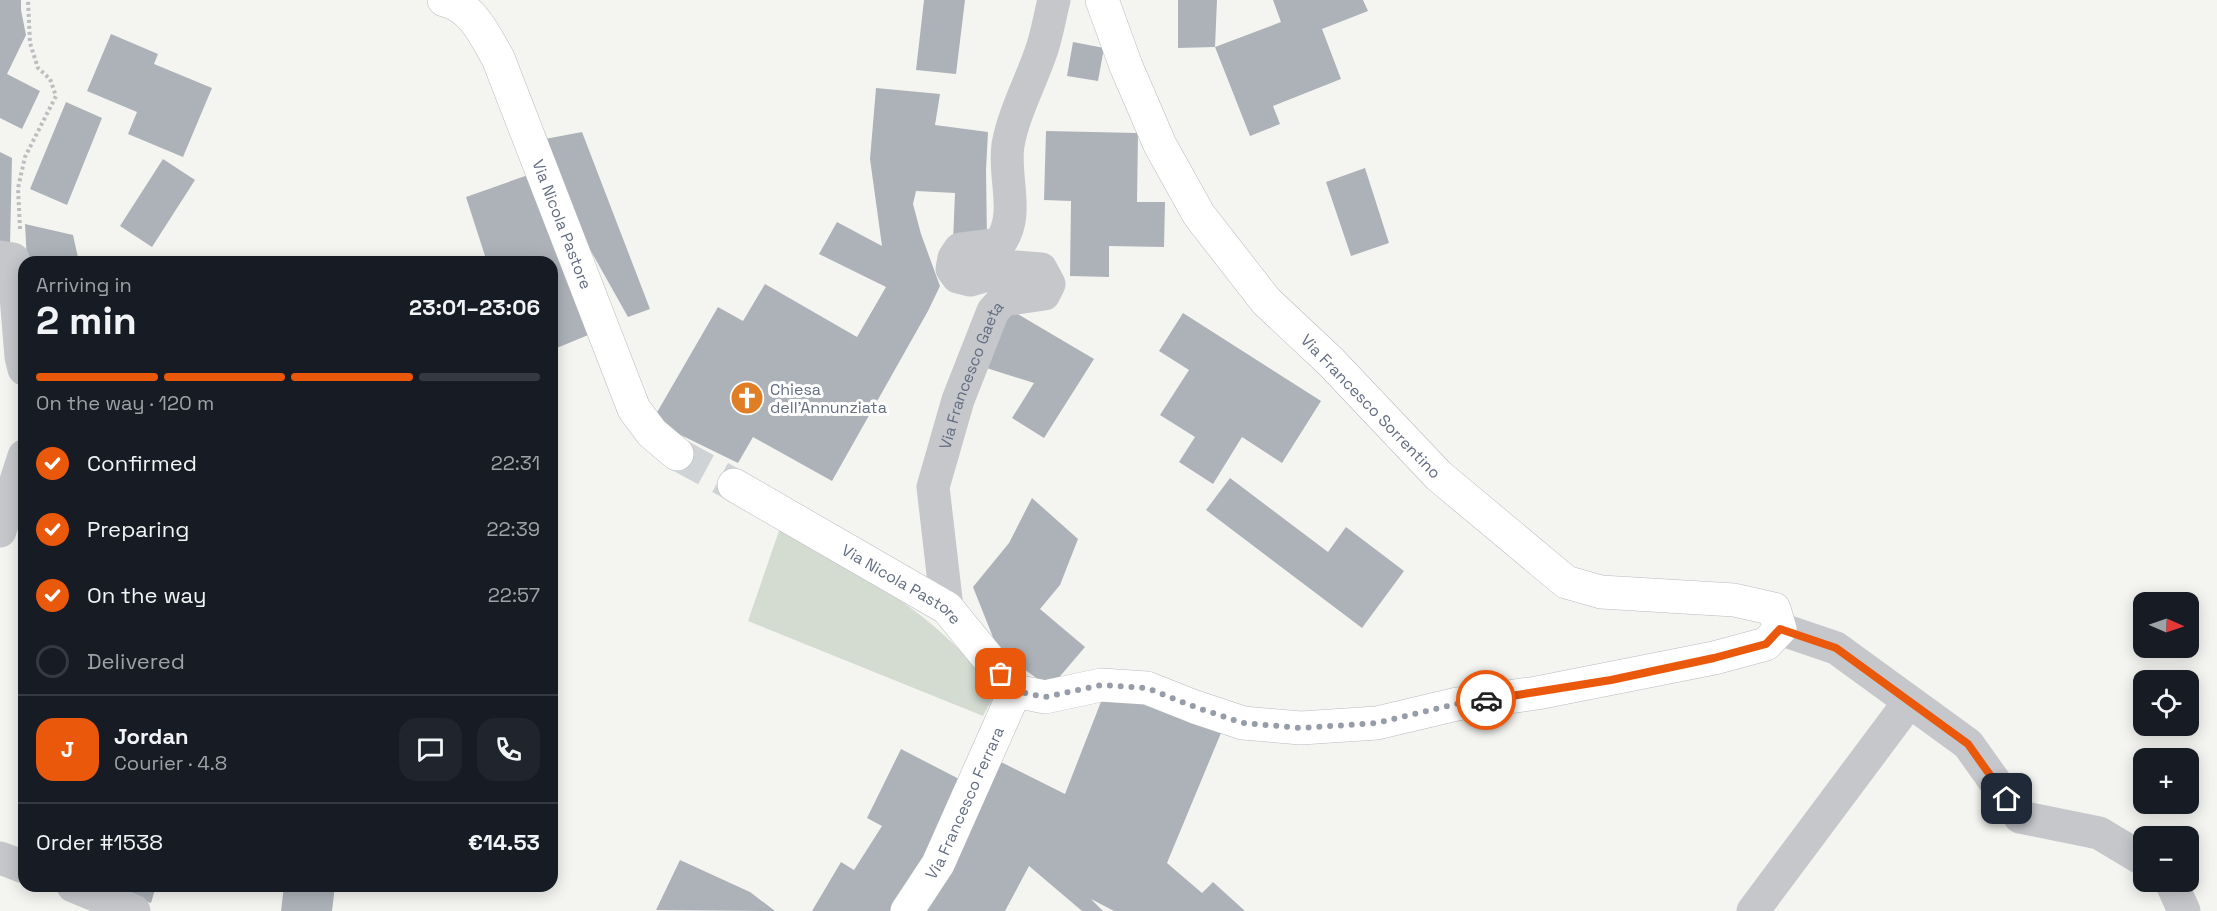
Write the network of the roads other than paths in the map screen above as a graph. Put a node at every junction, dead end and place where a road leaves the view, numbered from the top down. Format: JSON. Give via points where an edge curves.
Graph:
{"nodes":[{"id":1,"x":444,"y":0,"type":"edge"},
{"id":2,"x":1053,"y":0,"type":"edge"},
{"id":3,"x":1102,"y":0,"type":"edge"},
{"id":4,"x":7,"y":258,"type":"edge"},
{"id":5,"x":18,"y":330,"type":"edge"},
{"id":6,"x":677,"y":454,"type":"tunnel mouth"},
{"id":7,"x":18,"y":475,"type":"edge"},
{"id":8,"x":734,"y":485,"type":"tunnel mouth"},
{"id":9,"x":0,"y":531,"type":"edge"},
{"id":10,"x":947,"y":608,"type":"junction"},
{"id":11,"x":1780,"y":629,"type":"junction"},
{"id":12,"x":1015,"y":691,"type":"junction"},
{"id":13,"x":1909,"y":702,"type":"junction"},
{"id":14,"x":2133,"y":853,"type":"edge"},
{"id":15,"x":0,"y":858,"type":"edge"},
{"id":16,"x":18,"y":865,"type":"edge"},
{"id":17,"x":88,"y":892,"type":"edge"},
{"id":18,"x":2175,"y":892,"type":"edge"},
{"id":19,"x":134,"y":911,"type":"edge"},
{"id":20,"x":907,"y":911,"type":"edge"},
{"id":21,"x":1753,"y":911,"type":"edge"},
{"id":22,"x":2184,"y":911,"type":"edge"}],
"edges":[{"from":1,"to":6,"type":"street","name":"Via Nicola Pastore","via":[[455,3],[476,19],[498,58],[634,409],[652,433]]},
{"from":2,"to":10,"type":"street","name":"Via Francesco Gaeta","via":[[1042,49],[1008,147],[1007,234],[999,244],[960,249],[952,268],[958,277],[970,280],[1016,267],[1041,269],[1049,284],[1044,294],[1003,300],[993,311],[958,400],[933,487]]},
{"from":3,"to":11,"type":"street","name":"Via Francesco Sorrentino","via":[[1160,145],[1199,215],[1266,301],[1331,362],[1439,476],[1566,582],[1601,592],[1734,600],[1764,606],[1774,609]]},
{"from":4,"to":5,"type":"street"},
{"from":7,"to":9,"type":"street"},
{"from":8,"to":10,"type":"street","name":"Via Nicola Pastore"},
{"from":10,"to":12,"type":"street","name":"Via Nicola Pastore"},
{"from":11,"to":12,"type":"street","via":[[1766,644],[1714,658],[1569,688],[1456,704],[1377,723],[1301,728],[1243,723],[1147,688],[1101,685],[1045,697]]},
{"from":11,"to":13,"type":"street","via":[[1836,648]]},
{"from":12,"to":20,"type":"street","name":"Via Francesco Ferrara","via":[[938,864]]},
{"from":13,"to":14,"type":"street","via":[[1968,744],[2020,818],[2099,833]]},
{"from":13,"to":21,"type":"street"},
{"from":15,"to":16,"type":"street"},
{"from":17,"to":19,"type":"street"},
{"from":18,"to":22,"type":"street"}]}
